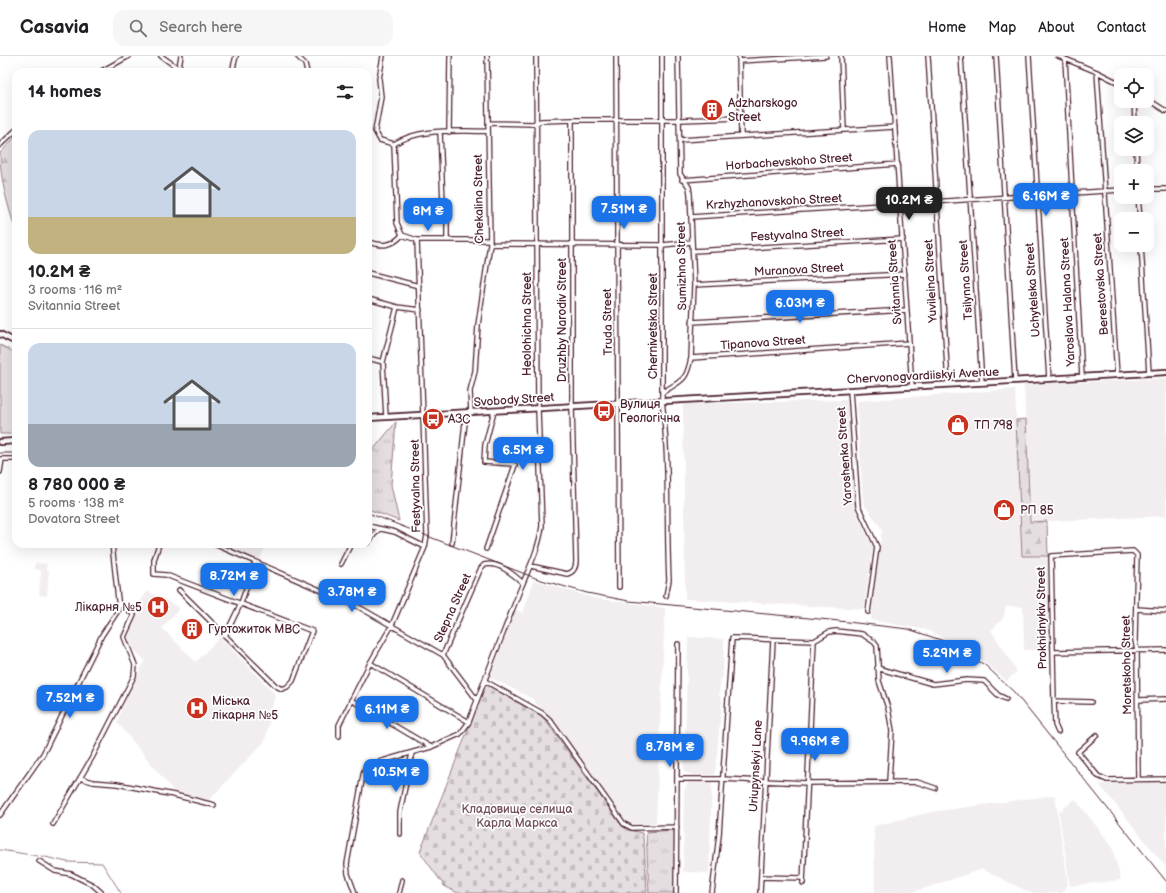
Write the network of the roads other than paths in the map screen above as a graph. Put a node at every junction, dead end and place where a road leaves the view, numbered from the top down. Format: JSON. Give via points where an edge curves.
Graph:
{"nodes":[{"id":1,"x":129,"y":56,"type":"edge"},
{"id":2,"x":161,"y":56,"type":"edge"},
{"id":3,"x":181,"y":56,"type":"edge"},
{"id":4,"x":236,"y":56,"type":"edge"},
{"id":5,"x":297,"y":56,"type":"edge"},
{"id":6,"x":383,"y":56,"type":"edge"},
{"id":7,"x":450,"y":56,"type":"edge"},
{"id":8,"x":487,"y":56,"type":"edge"},
{"id":9,"x":536,"y":56,"type":"edge"},
{"id":10,"x":616,"y":56,"type":"edge"},
{"id":11,"x":662,"y":56,"type":"edge"},
{"id":12,"x":678,"y":56,"type":"edge"},
{"id":13,"x":739,"y":56,"type":"edge"},
{"id":14,"x":826,"y":56,"type":"edge"},
{"id":15,"x":841,"y":56,"type":"edge"},
{"id":16,"x":890,"y":56,"type":"edge"},
{"id":17,"x":928,"y":56,"type":"edge"},
{"id":18,"x":961,"y":56,"type":"edge"},
{"id":19,"x":996,"y":56,"type":"edge"},
{"id":20,"x":1029,"y":56,"type":"edge"},
{"id":21,"x":1058,"y":56,"type":"edge"},
{"id":22,"x":1065,"y":59,"type":"junction"},
{"id":23,"x":739,"y":61,"type":"junction"},
{"id":24,"x":107,"y":68,"type":"edge"},
{"id":25,"x":176,"y":68,"type":"edge"},
{"id":26,"x":178,"y":68,"type":"edge"},
{"id":27,"x":233,"y":68,"type":"edge"},
{"id":28,"x":306,"y":68,"type":"edge"},
{"id":29,"x":1097,"y":72,"type":"junction"},
{"id":30,"x":1114,"y":80,"type":"edge"},
{"id":31,"x":1154,"y":103,"type":"edge"},
{"id":32,"x":1166,"y":110,"type":"edge"},
{"id":33,"x":741,"y":118,"type":"junction"},
{"id":34,"x":617,"y":119,"type":"junction"},
{"id":35,"x":572,"y":120,"type":"junction"},
{"id":36,"x":662,"y":120,"type":"junction"},
{"id":37,"x":680,"y":120,"type":"junction"},
{"id":38,"x":537,"y":122,"type":"junction"},
{"id":39,"x":489,"y":123,"type":"junction"},
{"id":40,"x":895,"y":127,"type":"junction"},
{"id":41,"x":844,"y":130,"type":"junction"},
{"id":42,"x":488,"y":131,"type":"junction"},
{"id":43,"x":440,"y":132,"type":"junction"},
{"id":44,"x":449,"y":132,"type":"junction"},
{"id":45,"x":12,"y":134,"type":"edge"},
{"id":46,"x":741,"y":135,"type":"junction"},
{"id":47,"x":680,"y":140,"type":"junction"},
{"id":48,"x":394,"y":144,"type":"junction"},
{"id":49,"x":0,"y":145,"type":"edge"},
{"id":50,"x":898,"y":164,"type":"junction"},
{"id":51,"x":682,"y":180,"type":"junction"},
{"id":52,"x":1166,"y":188,"type":"edge"},
{"id":53,"x":1154,"y":189,"type":"edge"},
{"id":54,"x":1114,"y":191,"type":"edge"},
{"id":55,"x":1105,"y":192,"type":"junction"},
{"id":56,"x":1071,"y":194,"type":"junction"},
{"id":57,"x":1037,"y":196,"type":"junction"},
{"id":58,"x":1004,"y":198,"type":"junction"},
{"id":59,"x":970,"y":200,"type":"junction"},
{"id":60,"x":937,"y":202,"type":"junction"},
{"id":61,"x":901,"y":204,"type":"junction"},
{"id":62,"x":691,"y":217,"type":"junction"},
{"id":63,"x":402,"y":236,"type":"junction"},
{"id":64,"x":903,"y":239,"type":"junction"},
{"id":65,"x":417,"y":240,"type":"junction"},
{"id":66,"x":447,"y":240,"type":"junction"},
{"id":67,"x":490,"y":242,"type":"junction"},
{"id":68,"x":692,"y":242,"type":"junction"},
{"id":69,"x":372,"y":243,"type":"edge"},
{"id":70,"x":537,"y":244,"type":"junction"},
{"id":71,"x":571,"y":245,"type":"junction"},
{"id":72,"x":616,"y":245,"type":"junction"},
{"id":73,"x":663,"y":245,"type":"junction"},
{"id":74,"x":693,"y":251,"type":"junction"},
{"id":75,"x":1141,"y":252,"type":"edge"},
{"id":76,"x":372,"y":274,"type":"edge"},
{"id":77,"x":905,"y":274,"type":"junction"},
{"id":78,"x":419,"y":286,"type":"junction"},
{"id":79,"x":694,"y":286,"type":"junction"},
{"id":80,"x":372,"y":300,"type":"edge"},
{"id":81,"x":397,"y":307,"type":"junction"},
{"id":82,"x":420,"y":310,"type":"junction"},
{"id":83,"x":907,"y":310,"type":"junction"},
{"id":84,"x":692,"y":322,"type":"junction"},
{"id":85,"x":0,"y":334,"type":"edge"},
{"id":86,"x":12,"y":340,"type":"edge"},
{"id":87,"x":909,"y":344,"type":"junction"},
{"id":88,"x":691,"y":358,"type":"junction"},
{"id":89,"x":372,"y":359,"type":"edge"},
{"id":90,"x":383,"y":362,"type":"junction"},
{"id":91,"x":1166,"y":372,"type":"edge"},
{"id":92,"x":1149,"y":373,"type":"junction"},
{"id":93,"x":1117,"y":375,"type":"junction"},
{"id":94,"x":1082,"y":377,"type":"junction"},
{"id":95,"x":1049,"y":379,"type":"junction"},
{"id":96,"x":1015,"y":380,"type":"junction"},
{"id":97,"x":982,"y":382,"type":"junction"},
{"id":98,"x":948,"y":384,"type":"junction"},
{"id":99,"x":912,"y":387,"type":"junction"},
{"id":100,"x":850,"y":390,"type":"junction"},
{"id":101,"x":663,"y":392,"type":"junction"},
{"id":102,"x":662,"y":401,"type":"junction"},
{"id":103,"x":620,"y":405,"type":"junction"},
{"id":104,"x":572,"y":406,"type":"junction"},
{"id":105,"x":538,"y":409,"type":"junction"},
{"id":106,"x":494,"y":411,"type":"junction"},
{"id":107,"x":468,"y":413,"type":"junction"},
{"id":108,"x":424,"y":415,"type":"junction"},
{"id":109,"x":386,"y":417,"type":"junction"},
{"id":110,"x":372,"y":418,"type":"edge"},
{"id":111,"x":12,"y":441,"type":"edge"},
{"id":112,"x":0,"y":442,"type":"edge"},
{"id":113,"x":12,"y":458,"type":"edge"},
{"id":114,"x":1,"y":459,"type":"edge"},
{"id":115,"x":0,"y":472,"type":"edge"},
{"id":116,"x":372,"y":527,"type":"edge"},
{"id":117,"x":379,"y":529,"type":"junction"},
{"id":118,"x":372,"y":537,"type":"edge"},
{"id":119,"x":452,"y":543,"type":"dead end"},
{"id":120,"x":425,"y":547,"type":"junction"},
{"id":121,"x":112,"y":548,"type":"edge"},
{"id":122,"x":158,"y":548,"type":"edge"},
{"id":123,"x":223,"y":548,"type":"edge"},
{"id":124,"x":349,"y":548,"type":"edge"},
{"id":125,"x":486,"y":549,"type":"dead end"},
{"id":126,"x":1133,"y":552,"type":"joint"},
{"id":127,"x":255,"y":563,"type":"junction"},
{"id":128,"x":341,"y":564,"type":"dead end"},
{"id":129,"x":531,"y":566,"type":"junction"},
{"id":130,"x":523,"y":583,"type":"junction"},
{"id":131,"x":619,"y":587,"type":"dead end"},
{"id":132,"x":179,"y":590,"type":"dead end"},
{"id":133,"x":666,"y":596,"type":"dead end"},
{"id":134,"x":119,"y":603,"type":"junction"},
{"id":135,"x":240,"y":603,"type":"junction"},
{"id":136,"x":1136,"y":609,"type":"junction"},
{"id":137,"x":1166,"y":611,"type":"edge"},
{"id":138,"x":868,"y":612,"type":"dead end"},
{"id":139,"x":392,"y":625,"type":"junction"},
{"id":140,"x":225,"y":636,"type":"junction"},
{"id":141,"x":773,"y":640,"type":"junction"},
{"id":142,"x":814,"y":641,"type":"junction"},
{"id":143,"x":678,"y":644,"type":"dead end"},
{"id":144,"x":1166,"y":650,"type":"edge"},
{"id":145,"x":1137,"y":651,"type":"junction"},
{"id":146,"x":1053,"y":652,"type":"junction"},
{"id":147,"x":443,"y":655,"type":"junction"},
{"id":148,"x":370,"y":663,"type":"junction"},
{"id":149,"x":877,"y":668,"type":"junction"},
{"id":150,"x":485,"y":681,"type":"junction"},
{"id":151,"x":1006,"y":699,"type":"dead end"},
{"id":152,"x":1166,"y":699,"type":"edge"},
{"id":153,"x":351,"y":700,"type":"junction"},
{"id":154,"x":478,"y":700,"type":"junction"},
{"id":155,"x":1138,"y":700,"type":"junction"},
{"id":156,"x":1054,"y":701,"type":"junction"},
{"id":157,"x":1091,"y":702,"type":"dead end"},
{"id":158,"x":469,"y":722,"type":"junction"},
{"id":159,"x":1058,"y":732,"type":"dead end"},
{"id":160,"x":1097,"y":735,"type":"dead end"},
{"id":161,"x":339,"y":736,"type":"dead end"},
{"id":162,"x":431,"y":747,"type":"junction"},
{"id":163,"x":412,"y":753,"type":"junction"},
{"id":164,"x":80,"y":778,"type":"junction"},
{"id":165,"x":678,"y":779,"type":"junction"},
{"id":166,"x":722,"y":779,"type":"junction"},
{"id":167,"x":1138,"y":779,"type":"junction"},
{"id":168,"x":1166,"y":779,"type":"edge"},
{"id":169,"x":765,"y":781,"type":"junction"},
{"id":170,"x":888,"y":781,"type":"junction"},
{"id":171,"x":807,"y":783,"type":"junction"},
{"id":172,"x":935,"y":788,"type":"dead end"},
{"id":173,"x":214,"y":805,"type":"dead end"},
{"id":174,"x":0,"y":815,"type":"edge"},
{"id":175,"x":53,"y":824,"type":"dead end"},
{"id":176,"x":677,"y":827,"type":"junction"},
{"id":177,"x":400,"y":834,"type":"dead end"},
{"id":178,"x":39,"y":861,"type":"dead end"},
{"id":179,"x":761,"y":876,"type":"junction"},
{"id":180,"x":402,"y":880,"type":"dead end"},
{"id":181,"x":102,"y":893,"type":"edge"},
{"id":182,"x":355,"y":893,"type":"edge"},
{"id":183,"x":399,"y":893,"type":"edge"},
{"id":184,"x":676,"y":893,"type":"edge"},
{"id":185,"x":712,"y":893,"type":"edge"},
{"id":186,"x":760,"y":893,"type":"edge"}],
"edges":[{"from":1,"to":24,"type":"street"},
{"from":2,"to":25,"type":"street"},
{"from":3,"to":26,"type":"street"},
{"from":4,"to":27,"type":"street"},
{"from":5,"to":28,"type":"street"},
{"from":6,"to":48,"type":"street","via":[[376,131],[380,140]]},
{"from":7,"to":44,"type":"street"},
{"from":8,"to":39,"type":"street","name":"Chekalina Street"},
{"from":9,"to":38,"type":"street","name":"Heolohichna Street"},
{"from":10,"to":34,"type":"street","name":"Truda Street"},
{"from":11,"to":36,"type":"street","name":"Chernivetska Street"},
{"from":12,"to":37,"type":"street","name":"Sumizhna Street"},
{"from":13,"to":23,"type":"street"},
{"from":14,"to":23,"type":"street"},
{"from":15,"to":41,"type":"street"},
{"from":16,"to":40,"type":"street","name":"Svitannia Street"},
{"from":17,"to":60,"type":"street","name":"Yuvileina Street"},
{"from":18,"to":59,"type":"street","name":"Tsilynna Street"},
{"from":19,"to":58,"type":"street"},
{"from":20,"to":57,"type":"street","name":"Uchytelska Street"},
{"from":21,"to":22,"type":"street"},
{"from":22,"to":29,"type":"street"},
{"from":22,"to":56,"type":"street","name":"Yaroslava Halana Street"},
{"from":23,"to":33,"type":"street"},
{"from":29,"to":30,"type":"street"},
{"from":29,"to":55,"type":"street","name":"Berestovska Street"},
{"from":31,"to":32,"type":"street"},
{"from":33,"to":37,"type":"street"},
{"from":33,"to":46,"type":"street"},
{"from":34,"to":35,"type":"street"},
{"from":34,"to":36,"type":"street"},
{"from":34,"to":72,"type":"street","name":"Truda Street"},
{"from":35,"to":38,"type":"street"},
{"from":35,"to":71,"type":"street","name":"Druzhby Narodiv Street"},
{"from":36,"to":37,"type":"street"},
{"from":36,"to":73,"type":"street","name":"Chernivetska Street"},
{"from":37,"to":47,"type":"street","name":"Sumizhna Street"},
{"from":38,"to":39,"type":"street"},
{"from":38,"to":70,"type":"street","name":"Heolohichna Street"},
{"from":39,"to":42,"type":"street","name":"Chekalina Street"},
{"from":40,"to":41,"type":"street"},
{"from":40,"to":50,"type":"street","name":"Svitannia Street"},
{"from":41,"to":46,"type":"street"},
{"from":42,"to":44,"type":"street"},
{"from":42,"to":67,"type":"street","name":"Chekalina Street"},
{"from":43,"to":44,"type":"street"},
{"from":43,"to":48,"type":"street","via":[[404,138]]},
{"from":43,"to":66,"type":"street"},
{"from":45,"to":49,"type":"street"},
{"from":46,"to":47,"type":"street"},
{"from":47,"to":51,"type":"street","name":"Sumizhna Street"},
{"from":48,"to":63,"type":"street","via":[[397,223]]},
{"from":50,"to":51,"type":"street","name":"Horbachevskoho Street"},
{"from":50,"to":61,"type":"street","name":"Svitannia Street"},
{"from":51,"to":62,"type":"street","name":"Sumizhna Street","via":[[688,188]]},
{"from":52,"to":53,"type":"street"},
{"from":54,"to":55,"type":"street","name":"Krzhyzhanovskoho Street"},
{"from":55,"to":56,"type":"street","name":"Krzhyzhanovskoho Street"},
{"from":55,"to":93,"type":"street","name":"Berestovska Street"},
{"from":56,"to":57,"type":"street","name":"Krzhyzhanovskoho Street"},
{"from":56,"to":94,"type":"street","name":"Yaroslava Halana Street"},
{"from":57,"to":58,"type":"street","name":"Krzhyzhanovskoho Street"},
{"from":57,"to":95,"type":"street","name":"Uchytelska Street"},
{"from":58,"to":59,"type":"street","name":"Krzhyzhanovskoho Street"},
{"from":58,"to":96,"type":"street"},
{"from":59,"to":60,"type":"street","name":"Krzhyzhanovskoho Street"},
{"from":59,"to":97,"type":"street","name":"Tsilynna Street"},
{"from":60,"to":61,"type":"street","name":"Krzhyzhanovskoho Street"},
{"from":60,"to":98,"type":"street","name":"Yuvileina Street"},
{"from":61,"to":62,"type":"street","name":"Krzhyzhanovskoho Street"},
{"from":61,"to":64,"type":"street","name":"Svitannia Street"},
{"from":62,"to":68,"type":"street","name":"Sumizhna Street"},
{"from":63,"to":65,"type":"street"},
{"from":63,"to":69,"type":"street","via":[[386,246]]},
{"from":64,"to":74,"type":"street","name":"Festyvalna Street"},
{"from":64,"to":77,"type":"street","name":"Svitannia Street"},
{"from":65,"to":66,"type":"street"},
{"from":65,"to":78,"type":"street","name":"Festyvalna Street"},
{"from":66,"to":67,"type":"street"},
{"from":67,"to":70,"type":"street"},
{"from":67,"to":107,"type":"street","name":"Chekalina Street"},
{"from":68,"to":73,"type":"street"},
{"from":68,"to":74,"type":"street","name":"Sumizhna Street"},
{"from":70,"to":71,"type":"street"},
{"from":70,"to":105,"type":"street","name":"Heolohichna Street"},
{"from":71,"to":72,"type":"street"},
{"from":71,"to":104,"type":"street","name":"Druzhby Narodiv Street"},
{"from":72,"to":73,"type":"street"},
{"from":72,"to":103,"type":"street","name":"Truda Street"},
{"from":73,"to":101,"type":"street","name":"Chernivetska Street"},
{"from":74,"to":79,"type":"street","name":"Sumizhna Street"},
{"from":75,"to":92,"type":"street"},
{"from":76,"to":78,"type":"street"},
{"from":77,"to":79,"type":"street","name":"Muranova Street"},
{"from":77,"to":83,"type":"street","name":"Svitannia Street"},
{"from":78,"to":82,"type":"street","name":"Festyvalna Street"},
{"from":79,"to":84,"type":"street","name":"Sumizhna Street"},
{"from":80,"to":81,"type":"street"},
{"from":81,"to":82,"type":"street"},
{"from":81,"to":90,"type":"street"},
{"from":82,"to":108,"type":"street","name":"Festyvalna Street"},
{"from":83,"to":84,"type":"street"},
{"from":83,"to":87,"type":"street","name":"Svitannia Street"},
{"from":84,"to":88,"type":"street","name":"Sumizhna Street"},
{"from":85,"to":86,"type":"main road"},
{"from":87,"to":88,"type":"street","name":"Tipanova Street"},
{"from":87,"to":99,"type":"street","name":"Svitannia Street"},
{"from":88,"to":101,"type":"street","name":"Sumizhna Street","via":[[686,377]]},
{"from":89,"to":90,"type":"street"},
{"from":90,"to":109,"type":"street"},
{"from":91,"to":92,"type":"main road","name":"Chervonogvardiiskyi Avenue"},
{"from":92,"to":93,"type":"main road","name":"Chervonogvardiiskyi Avenue"},
{"from":93,"to":94,"type":"main road","name":"Chervonogvardiiskyi Avenue"},
{"from":94,"to":95,"type":"main road","name":"Chervonogvardiiskyi Avenue"},
{"from":95,"to":96,"type":"main road","name":"Chervonogvardiiskyi Avenue"},
{"from":96,"to":97,"type":"main road","name":"Chervonogvardiiskyi Avenue"},
{"from":97,"to":98,"type":"main road","name":"Chervonogvardiiskyi Avenue"},
{"from":98,"to":99,"type":"main road","name":"Chervonogvardiiskyi Avenue"},
{"from":99,"to":100,"type":"main road","name":"Chervonogvardiiskyi Avenue"},
{"from":100,"to":102,"type":"main road","name":"Chervonogvardiiskyi Avenue"},
{"from":100,"to":138,"type":"street","name":"Yaroshenka Street","via":[[858,506],[877,547]]},
{"from":101,"to":102,"type":"street","name":"Chernivetska Street"},
{"from":102,"to":103,"type":"main road","name":"Svobody Street"},
{"from":102,"to":133,"type":"street","name":"Chernivetska Street","via":[[667,435],[669,580]]},
{"from":103,"to":104,"type":"main road","name":"Svobody Street"},
{"from":103,"to":131,"type":"street","name":"Truda Street"},
{"from":104,"to":105,"type":"main road","name":"Svobody Street"},
{"from":104,"to":129,"type":"street","name":"Druzhby Narodiv Street","via":[[576,568],[567,574]]},
{"from":105,"to":106,"type":"main road","name":"Svobody Street"},
{"from":105,"to":129,"type":"street","name":"Heolohichna Street","via":[[542,526],[538,549]]},
{"from":106,"to":107,"type":"main road","name":"Svobody Street"},
{"from":106,"to":125,"type":"street","via":[[485,445],[484,462],[512,464],[515,468]]},
{"from":107,"to":108,"type":"main road","name":"Svobody Street"},
{"from":107,"to":119,"type":"street","name":"Chekalina Street"},
{"from":108,"to":109,"type":"main road","name":"Svobody Street"},
{"from":108,"to":120,"type":"street","name":"Festyvalna Street","via":[[427,532]]},
{"from":109,"to":110,"type":"main road","name":"Svobody Street"},
{"from":111,"to":112,"type":"main road"},
{"from":113,"to":114,"type":"street"},
{"from":114,"to":115,"type":"street"},
{"from":116,"to":117,"type":"street"},
{"from":117,"to":118,"type":"street"},
{"from":117,"to":120,"type":"street","via":[[395,532]]},
{"from":120,"to":139,"type":"street","name":"Festyvalna Street"},
{"from":121,"to":134,"type":"street"},
{"from":122,"to":135,"type":"street","via":[[154,574],[166,575]]},
{"from":123,"to":127,"type":"street"},
{"from":124,"to":128,"type":"street"},
{"from":126,"to":136,"type":"street","name":"Moretskoho Street","via":[[1137,555]]},
{"from":126,"to":146,"type":"street","name":"Prokhidnykiv Street","via":[[1051,555]]},
{"from":127,"to":135,"type":"street"},
{"from":127,"to":139,"type":"street","via":[[357,606]]},
{"from":129,"to":130,"type":"street","name":"Heolohichna Street"},
{"from":130,"to":147,"type":"street","name":"Stepna Street","via":[[503,568],[484,565]]},
{"from":130,"to":150,"type":"street","name":"Heolohichna Street"},
{"from":132,"to":140,"type":"street"},
{"from":134,"to":164,"type":"street","via":[[134,615],[124,637],[135,665],[134,676]]},
{"from":134,"to":174,"type":"street","via":[[119,609],[102,635],[43,754]]},
{"from":135,"to":140,"type":"street"},
{"from":135,"to":140,"type":"street","via":[[312,631],[288,688],[282,689]]},
{"from":136,"to":137,"type":"street"},
{"from":136,"to":145,"type":"street","name":"Moretskoho Street"},
{"from":139,"to":147,"type":"street"},
{"from":139,"to":148,"type":"street","name":"Festyvalna Street"},
{"from":141,"to":142,"type":"street"},
{"from":141,"to":166,"type":"street","via":[[732,638]]},
{"from":141,"to":169,"type":"street","name":"Uriupynskyi Lane"},
{"from":142,"to":149,"type":"street","via":[[836,631],[862,634],[877,646]]},
{"from":142,"to":171,"type":"street"},
{"from":143,"to":165,"type":"street"},
{"from":144,"to":145,"type":"street"},
{"from":145,"to":146,"type":"street"},
{"from":145,"to":155,"type":"street","name":"Moretskoho Street"},
{"from":146,"to":156,"type":"street","name":"Prokhidnykiv Street"},
{"from":147,"to":154,"type":"street"},
{"from":148,"to":153,"type":"street","name":"Festyvalna Street"},
{"from":148,"to":158,"type":"street"},
{"from":149,"to":151,"type":"street","via":[[933,684],[984,681]]},
{"from":149,"to":170,"type":"street","via":[[892,731]]},
{"from":150,"to":154,"type":"street","name":"Heolohichna Street"},
{"from":150,"to":176,"type":"street","via":[[550,720],[624,824],[638,829]]},
{"from":152,"to":155,"type":"street"},
{"from":153,"to":161,"type":"street","name":"Festyvalna Street","via":[[339,725]]},
{"from":153,"to":162,"type":"street"},
{"from":154,"to":158,"type":"street","name":"Heolohichna Street"},
{"from":155,"to":167,"type":"street","name":"Moretskoho Street"},
{"from":156,"to":157,"type":"street"},
{"from":156,"to":159,"type":"street","name":"Prokhidnykiv Street"},
{"from":158,"to":162,"type":"street","via":[[460,734]]},
{"from":160,"to":167,"type":"street","via":[[1078,752],[1098,776],[1107,780]]},
{"from":162,"to":163,"type":"street"},
{"from":163,"to":177,"type":"street","via":[[400,812]]},
{"from":163,"to":182,"type":"street","via":[[365,768],[347,864]]},
{"from":164,"to":173,"type":"street"},
{"from":164,"to":175,"type":"street"},
{"from":165,"to":166,"type":"street"},
{"from":165,"to":176,"type":"street"},
{"from":166,"to":169,"type":"street"},
{"from":166,"to":185,"type":"street"},
{"from":167,"to":168,"type":"street"},
{"from":169,"to":171,"type":"street"},
{"from":169,"to":179,"type":"street","name":"Uriupynskyi Lane"},
{"from":170,"to":171,"type":"street"},
{"from":170,"to":172,"type":"street","via":[[917,782]]},
{"from":171,"to":179,"type":"street","via":[[803,880]]},
{"from":176,"to":184,"type":"street"},
{"from":178,"to":181,"type":"street","via":[[55,871],[71,874],[93,885]]},
{"from":179,"to":186,"type":"street","name":"Uriupynskyi Lane"},
{"from":180,"to":183,"type":"street"}]}
